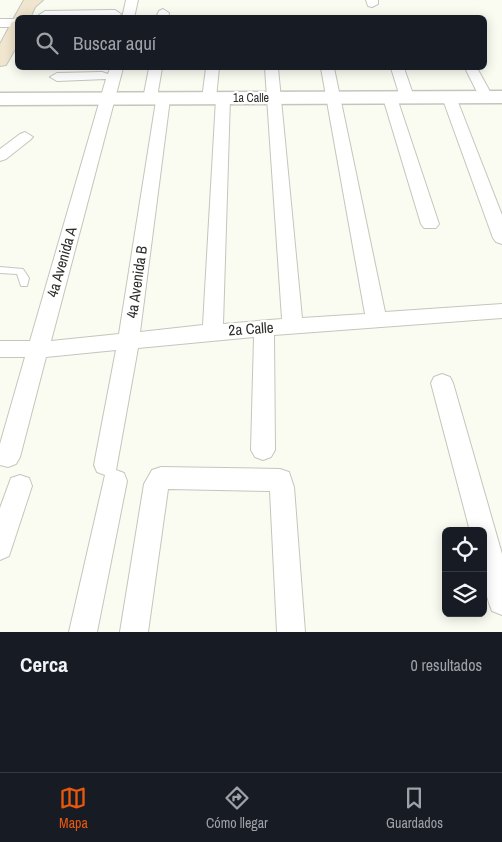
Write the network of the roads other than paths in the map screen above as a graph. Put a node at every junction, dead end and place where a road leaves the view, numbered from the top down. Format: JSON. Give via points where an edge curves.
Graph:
{"nodes":[{"id":1,"x":85,"y":0,"type":"edge"},
{"id":2,"x":132,"y":0,"type":"edge"},
{"id":3,"x":115,"y":14,"type":"dead end"},
{"id":4,"x":79,"y":15,"type":"edge"},
{"id":5,"x":97,"y":15,"type":"edge"},
{"id":6,"x":129,"y":15,"type":"edge"},
{"id":7,"x":0,"y":19,"type":"edge"},
{"id":8,"x":15,"y":19,"type":"edge"},
{"id":9,"x":0,"y":23,"type":"edge"},
{"id":10,"x":12,"y":32,"type":"edge"},
{"id":11,"x":0,"y":61,"type":"edge"},
{"id":12,"x":155,"y":70,"type":"edge"},
{"id":13,"x":212,"y":70,"type":"edge"},
{"id":14,"x":270,"y":70,"type":"edge"},
{"id":15,"x":328,"y":70,"type":"edge"},
{"id":16,"x":397,"y":70,"type":"edge"},
{"id":17,"x":473,"y":70,"type":"edge"},
{"id":18,"x":59,"y":72,"type":"edge"},
{"id":19,"x":109,"y":72,"type":"edge"},
{"id":20,"x":449,"y":97,"type":"junction"},
{"id":21,"x":494,"y":97,"type":"edge"},
{"id":22,"x":50,"y":98,"type":"junction"},
{"id":23,"x":216,"y":98,"type":"junction"},
{"id":24,"x":272,"y":98,"type":"junction"},
{"id":25,"x":334,"y":98,"type":"junction"},
{"id":26,"x":399,"y":98,"type":"junction"},
{"id":27,"x":0,"y":99,"type":"edge"},
{"id":28,"x":108,"y":99,"type":"junction"},
{"id":29,"x":156,"y":99,"type":"junction"},
{"id":30,"x":25,"y":137,"type":"dead end"},
{"id":31,"x":0,"y":156,"type":"edge"},
{"id":32,"x":430,"y":224,"type":"dead end"},
{"id":33,"x":502,"y":238,"type":"edge"},
{"id":34,"x":0,"y":270,"type":"edge"},
{"id":35,"x":24,"y":284,"type":"dead end"},
{"id":36,"x":502,"y":311,"type":"edge"},
{"id":37,"x":376,"y":320,"type":"junction"},
{"id":38,"x":293,"y":326,"type":"junction"},
{"id":39,"x":264,"y":328,"type":"junction"},
{"id":40,"x":213,"y":332,"type":"junction"},
{"id":41,"x":129,"y":339,"type":"junction"},
{"id":42,"x":0,"y":349,"type":"edge"},
{"id":43,"x":38,"y":349,"type":"junction"},
{"id":44,"x":442,"y":383,"type":"dead end"},
{"id":45,"x":263,"y":450,"type":"dead end"},
{"id":46,"x":8,"y":457,"type":"dead end"},
{"id":47,"x":20,"y":486,"type":"dead end"},
{"id":48,"x":482,"y":527,"type":"edge"},
{"id":49,"x":0,"y":547,"type":"edge"},
{"id":50,"x":487,"y":547,"type":"edge"},
{"id":51,"x":502,"y":602,"type":"edge"},
{"id":52,"x":83,"y":632,"type":"edge"},
{"id":53,"x":134,"y":632,"type":"edge"},
{"id":54,"x":291,"y":632,"type":"edge"}],
"edges":[{"from":1,"to":4,"type":"street"},
{"from":2,"to":6,"type":"street"},
{"from":3,"to":5,"type":"street"},
{"from":7,"to":8,"type":"street"},
{"from":9,"to":10,"type":"street"},
{"from":10,"to":11,"type":"main road"},
{"from":12,"to":29,"type":"street","name":"4a Avenida B"},
{"from":13,"to":23,"type":"street"},
{"from":14,"to":24,"type":"street"},
{"from":15,"to":25,"type":"street"},
{"from":16,"to":26,"type":"street"},
{"from":17,"to":21,"type":"street"},
{"from":18,"to":19,"type":"street"},
{"from":18,"to":22,"type":"street"},
{"from":19,"to":28,"type":"street","name":"4a Avenida A"},
{"from":20,"to":21,"type":"street","name":"1a Calle"},
{"from":20,"to":26,"type":"street","name":"1a Calle"},
{"from":20,"to":33,"type":"street"},
{"from":22,"to":27,"type":"street","name":"1a Calle"},
{"from":22,"to":28,"type":"street","name":"1a Calle"},
{"from":23,"to":24,"type":"street","name":"1a Calle"},
{"from":23,"to":29,"type":"street","name":"1a Calle"},
{"from":23,"to":40,"type":"street"},
{"from":24,"to":25,"type":"street","name":"1a Calle"},
{"from":24,"to":38,"type":"street"},
{"from":25,"to":26,"type":"street","name":"1a Calle"},
{"from":25,"to":37,"type":"street"},
{"from":26,"to":32,"type":"street"},
{"from":28,"to":29,"type":"street","name":"1a Calle"},
{"from":28,"to":43,"type":"street","name":"4a Avenida A"},
{"from":29,"to":41,"type":"street","name":"4a Avenida B"},
{"from":30,"to":31,"type":"street"},
{"from":34,"to":35,"type":"lane","via":[[20,271]]},
{"from":36,"to":37,"type":"street","name":"2a Calle"},
{"from":37,"to":38,"type":"street","name":"2a Calle"},
{"from":38,"to":39,"type":"street","name":"2a Calle"},
{"from":39,"to":40,"type":"street","name":"2a Calle"},
{"from":39,"to":45,"type":"street"},
{"from":40,"to":41,"type":"street","name":"2a Calle"},
{"from":41,"to":43,"type":"street","name":"2a Calle"},
{"from":41,"to":52,"type":"street","name":"4a Avenida B"},
{"from":42,"to":43,"type":"street","name":"2a Calle"},
{"from":43,"to":46,"type":"street","name":"4a Avenida A"},
{"from":44,"to":48,"type":"street"},
{"from":47,"to":49,"type":"street"},
{"from":50,"to":51,"type":"street"},
{"from":53,"to":54,"type":"street","via":[[156,484],[161,478],[280,480]]}]}
